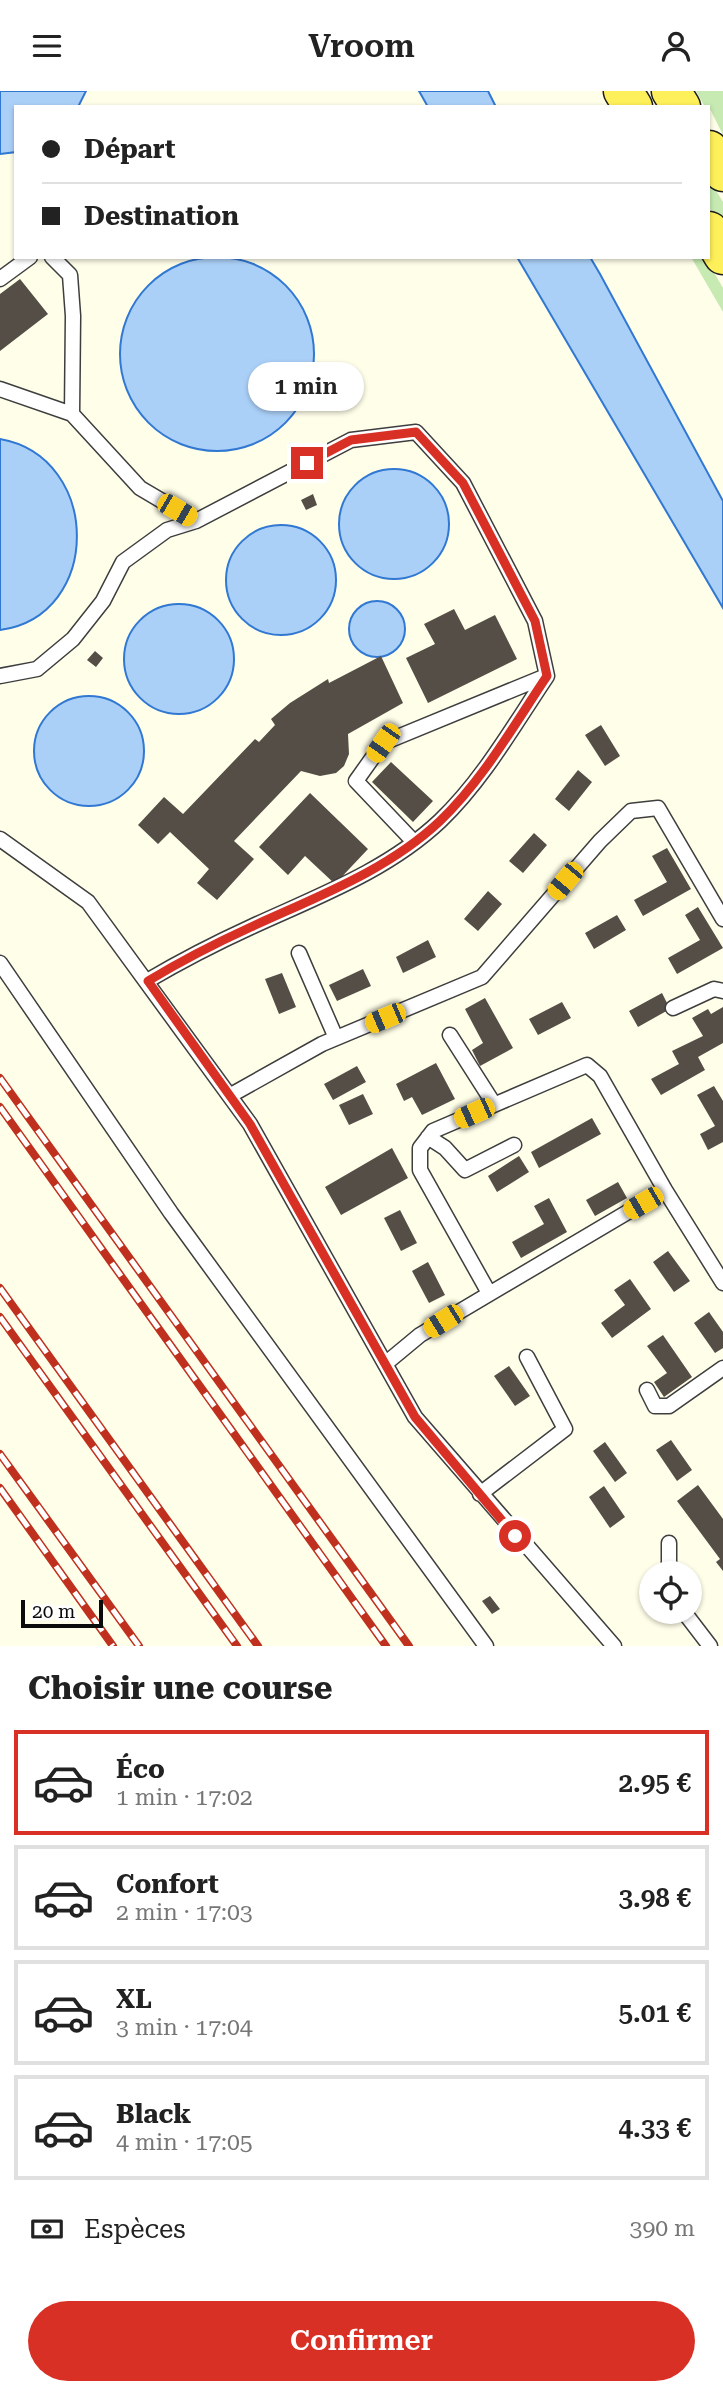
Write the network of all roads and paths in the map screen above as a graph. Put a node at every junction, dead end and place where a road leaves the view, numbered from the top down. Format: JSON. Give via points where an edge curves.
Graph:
{"nodes":[{"id":1,"x":710,"y":152,"type":"edge"},
{"id":2,"x":723,"y":172,"type":"edge"},
{"id":3,"x":710,"y":233,"type":"edge"},
{"id":4,"x":723,"y":255,"type":"edge"},
{"id":5,"x":27,"y":259,"type":"edge"},
{"id":6,"x":54,"y":259,"type":"edge"},
{"id":7,"x":0,"y":279,"type":"edge"},
{"id":8,"x":0,"y":389,"type":"edge"},
{"id":9,"x":72,"y":414,"type":"junction"},
{"id":10,"x":196,"y":521,"type":"junction"},
{"id":11,"x":0,"y":676,"type":"edge"},
{"id":12,"x":547,"y":676,"type":"junction"},
{"id":13,"x":0,"y":839,"type":"edge"},
{"id":14,"x":414,"y":842,"type":"junction"},
{"id":15,"x":723,"y":919,"type":"edge"},
{"id":16,"x":299,"y":953,"type":"dead end"},
{"id":17,"x":0,"y":963,"type":"edge"},
{"id":18,"x":148,"y":981,"type":"junction"},
{"id":19,"x":723,"y":991,"type":"edge"},
{"id":20,"x":673,"y":1008,"type":"dead end"},
{"id":21,"x":450,"y":1035,"type":"dead end"},
{"id":22,"x":336,"y":1038,"type":"junction"},
{"id":23,"x":231,"y":1095,"type":"junction"},
{"id":24,"x":494,"y":1104,"type":"junction"},
{"id":25,"x":428,"y":1137,"type":"junction"},
{"id":26,"x":514,"y":1145,"type":"dead end"},
{"id":27,"x":665,"y":1190,"type":"junction"},
{"id":28,"x":723,"y":1283,"type":"edge"},
{"id":29,"x":489,"y":1293,"type":"junction"},
{"id":30,"x":527,"y":1357,"type":"dead end"},
{"id":31,"x":385,"y":1364,"type":"junction"},
{"id":32,"x":723,"y":1368,"type":"edge"},
{"id":33,"x":647,"y":1390,"type":"dead end"},
{"id":34,"x":480,"y":1494,"type":"junction"},
{"id":35,"x":669,"y":1543,"type":"dead end"},
{"id":36,"x":669,"y":1561,"type":"edge"},
{"id":37,"x":693,"y":1624,"type":"edge"},
{"id":38,"x":486,"y":1646,"type":"edge"},
{"id":39,"x":614,"y":1646,"type":"edge"},
{"id":40,"x":710,"y":1646,"type":"edge"}],
"edges":[{"from":1,"to":2,"type":"main road"},
{"from":3,"to":4,"type":"main road"},
{"from":5,"to":7,"type":"lane"},
{"from":6,"to":9,"type":"lane","via":[[70,275]]},
{"from":8,"to":9,"type":"lane"},
{"from":9,"to":10,"type":"lane","via":[[140,488]]},
{"from":10,"to":11,"type":"lane","via":[[167,530],[123,562],[103,601],[73,639],[37,669]]},
{"from":10,"to":12,"type":"lane","via":[[351,440],[416,432],[463,483],[535,621]]},
{"from":12,"to":14,"type":"lane","via":[[487,765],[441,820]]},
{"from":12,"to":14,"type":"lane","via":[[383,743],[356,781]]},
{"from":13,"to":18,"type":"lane","via":[[88,902]]},
{"from":14,"to":18,"type":"lane","via":[[339,888]]},
{"from":15,"to":22,"type":"lane","via":[[657,808],[631,811],[482,977]]},
{"from":16,"to":22,"type":"lane"},
{"from":17,"to":38,"type":"lane","via":[[171,1213]]},
{"from":18,"to":23,"type":"lane"},
{"from":19,"to":20,"type":"lane","via":[[714,989]]},
{"from":21,"to":24,"type":"lane"},
{"from":22,"to":23,"type":"lane"},
{"from":23,"to":31,"type":"lane"},
{"from":24,"to":25,"type":"lane"},
{"from":24,"to":27,"type":"lane","via":[[587,1065],[600,1076]]},
{"from":25,"to":26,"type":"lane","via":[[465,1170]]},
{"from":25,"to":29,"type":"lane","via":[[420,1148],[420,1170]]},
{"from":27,"to":28,"type":"lane"},
{"from":27,"to":29,"type":"lane"},
{"from":29,"to":31,"type":"lane","via":[[419,1335]]},
{"from":30,"to":34,"type":"lane","via":[[565,1429]]},
{"from":31,"to":34,"type":"lane","via":[[415,1417]]},
{"from":32,"to":33,"type":"lane","via":[[669,1406],[655,1406]]},
{"from":34,"to":39,"type":"lane"},
{"from":35,"to":36,"type":"lane"},
{"from":37,"to":40,"type":"lane"}]}
